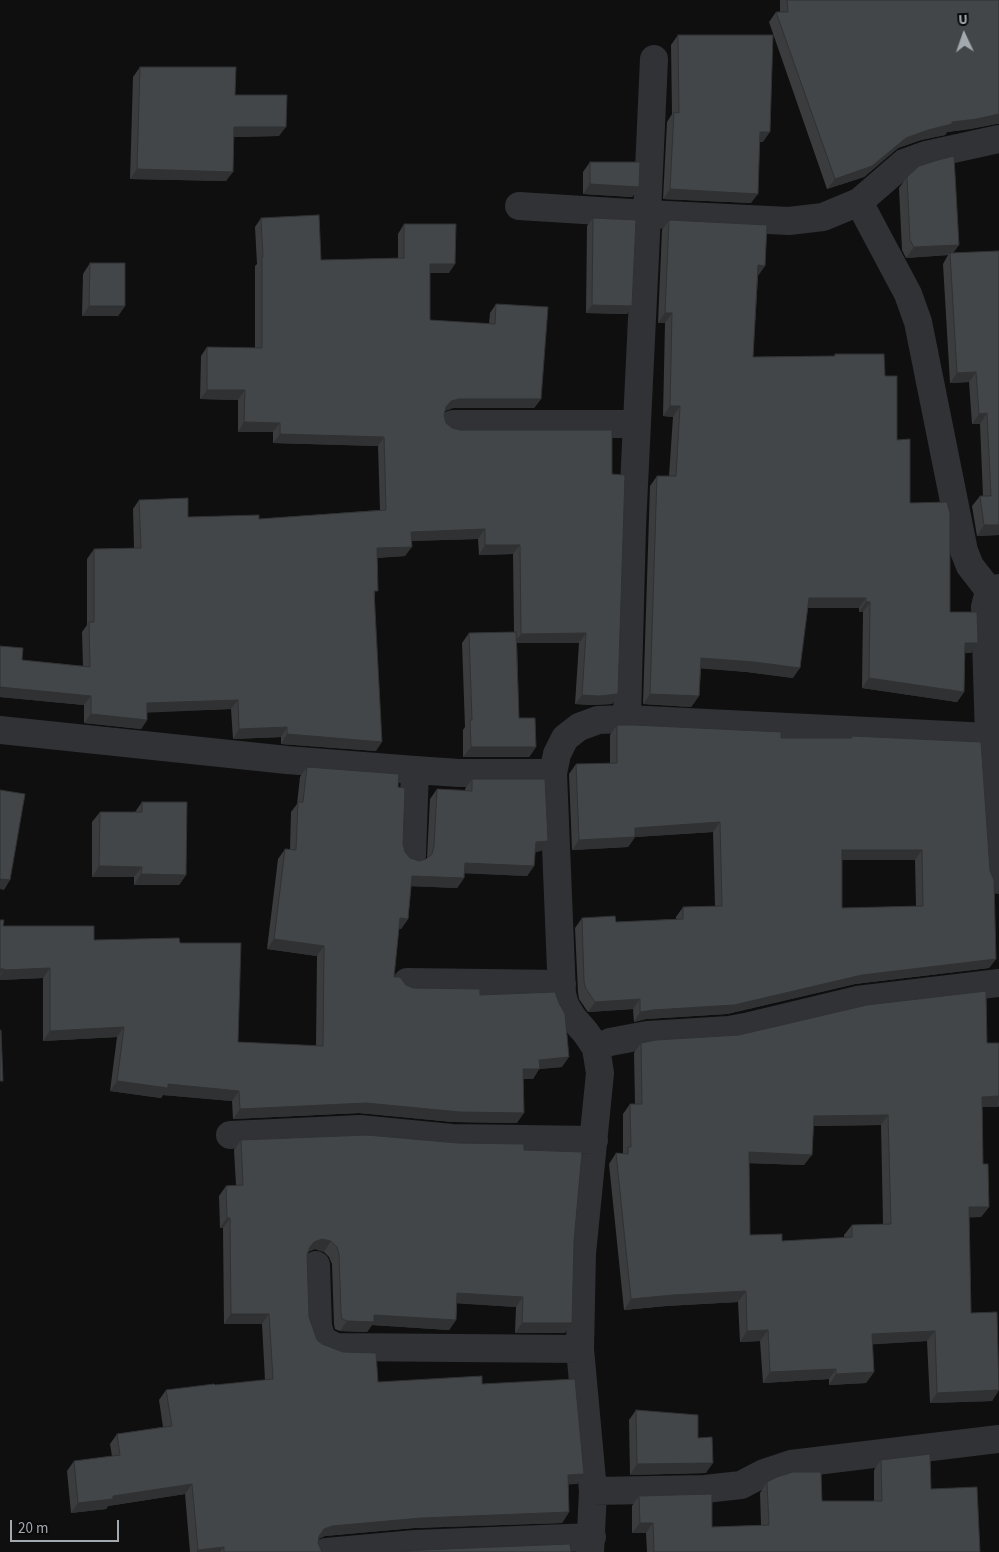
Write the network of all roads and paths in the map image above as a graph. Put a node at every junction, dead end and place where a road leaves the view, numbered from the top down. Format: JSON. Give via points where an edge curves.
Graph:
{"nodes":[{"id":1,"x":654,"y":59,"type":"dead end"},
{"id":2,"x":999,"y":139,"type":"edge"},
{"id":3,"x":859,"y":202,"type":"junction"},
{"id":4,"x":520,"y":206,"type":"dead end"},
{"id":5,"x":646,"y":214,"type":"junction"},
{"id":6,"x":453,"y":424,"type":"dead end"},
{"id":7,"x":637,"y":424,"type":"junction"},
{"id":8,"x":995,"y":591,"type":"edge"},
{"id":9,"x":627,"y":719,"type":"junction"},
{"id":10,"x":0,"y":730,"type":"edge"},
{"id":11,"x":989,"y":737,"type":"junction"},
{"id":12,"x":415,"y":770,"type":"junction"},
{"id":13,"x":553,"y":773,"type":"junction"},
{"id":14,"x":412,"y":855,"type":"dead end"},
{"id":15,"x":999,"y":880,"type":"edge"},
{"id":16,"x":407,"y":982,"type":"dead end"},
{"id":17,"x":999,"y":983,"type":"edge"},
{"id":18,"x":562,"y":984,"type":"junction"},
{"id":19,"x":596,"y":1048,"type":"junction"},
{"id":20,"x":230,"y":1135,"type":"dead end"},
{"id":21,"x":594,"y":1140,"type":"junction"},
{"id":22,"x":316,"y":1265,"type":"dead end"},
{"id":23,"x":580,"y":1349,"type":"junction"},
{"id":24,"x":999,"y":1439,"type":"edge"},
{"id":25,"x":593,"y":1491,"type":"junction"},
{"id":26,"x":591,"y":1545,"type":"edge"},
{"id":27,"x":326,"y":1552,"type":"edge"}],
"edges":[{"from":1,"to":5,"type":"street"},
{"from":2,"to":3,"type":"street","via":[[904,163]]},
{"from":3,"to":5,"type":"street","via":[[823,217],[789,222]]},
{"from":3,"to":8,"type":"street","via":[[908,294],[918,322],[964,551],[970,566]]},
{"from":4,"to":5,"type":"street"},
{"from":5,"to":7,"type":"street"},
{"from":6,"to":7,"type":"street"},
{"from":7,"to":9,"type":"street"},
{"from":8,"to":11,"type":"street","via":[[987,599],[985,607]]},
{"from":9,"to":11,"type":"street"},
{"from":9,"to":13,"type":"street","via":[[598,720],[579,727],[561,746]]},
{"from":10,"to":12,"type":"street"},
{"from":11,"to":15,"type":"street"},
{"from":12,"to":13,"type":"street"},
{"from":12,"to":14,"type":"street"},
{"from":13,"to":18,"type":"street"},
{"from":16,"to":18,"type":"street"},
{"from":17,"to":19,"type":"street","via":[[856,1000],[729,1030],[647,1035]]},
{"from":18,"to":19,"type":"street","via":[[565,1005]]},
{"from":19,"to":21,"type":"street","via":[[600,1072]]},
{"from":20,"to":21,"type":"street","via":[[360,1129],[452,1138]]},
{"from":21,"to":23,"type":"street","via":[[582,1253]]},
{"from":22,"to":23,"type":"street","via":[[318,1326],[322,1340],[336,1347]]},
{"from":23,"to":25,"type":"street"},
{"from":24,"to":25,"type":"street","via":[[791,1464],[741,1485],[705,1489]]},
{"from":25,"to":26,"type":"street"},
{"from":26,"to":27,"type":"street","via":[[434,1543]]}]}
